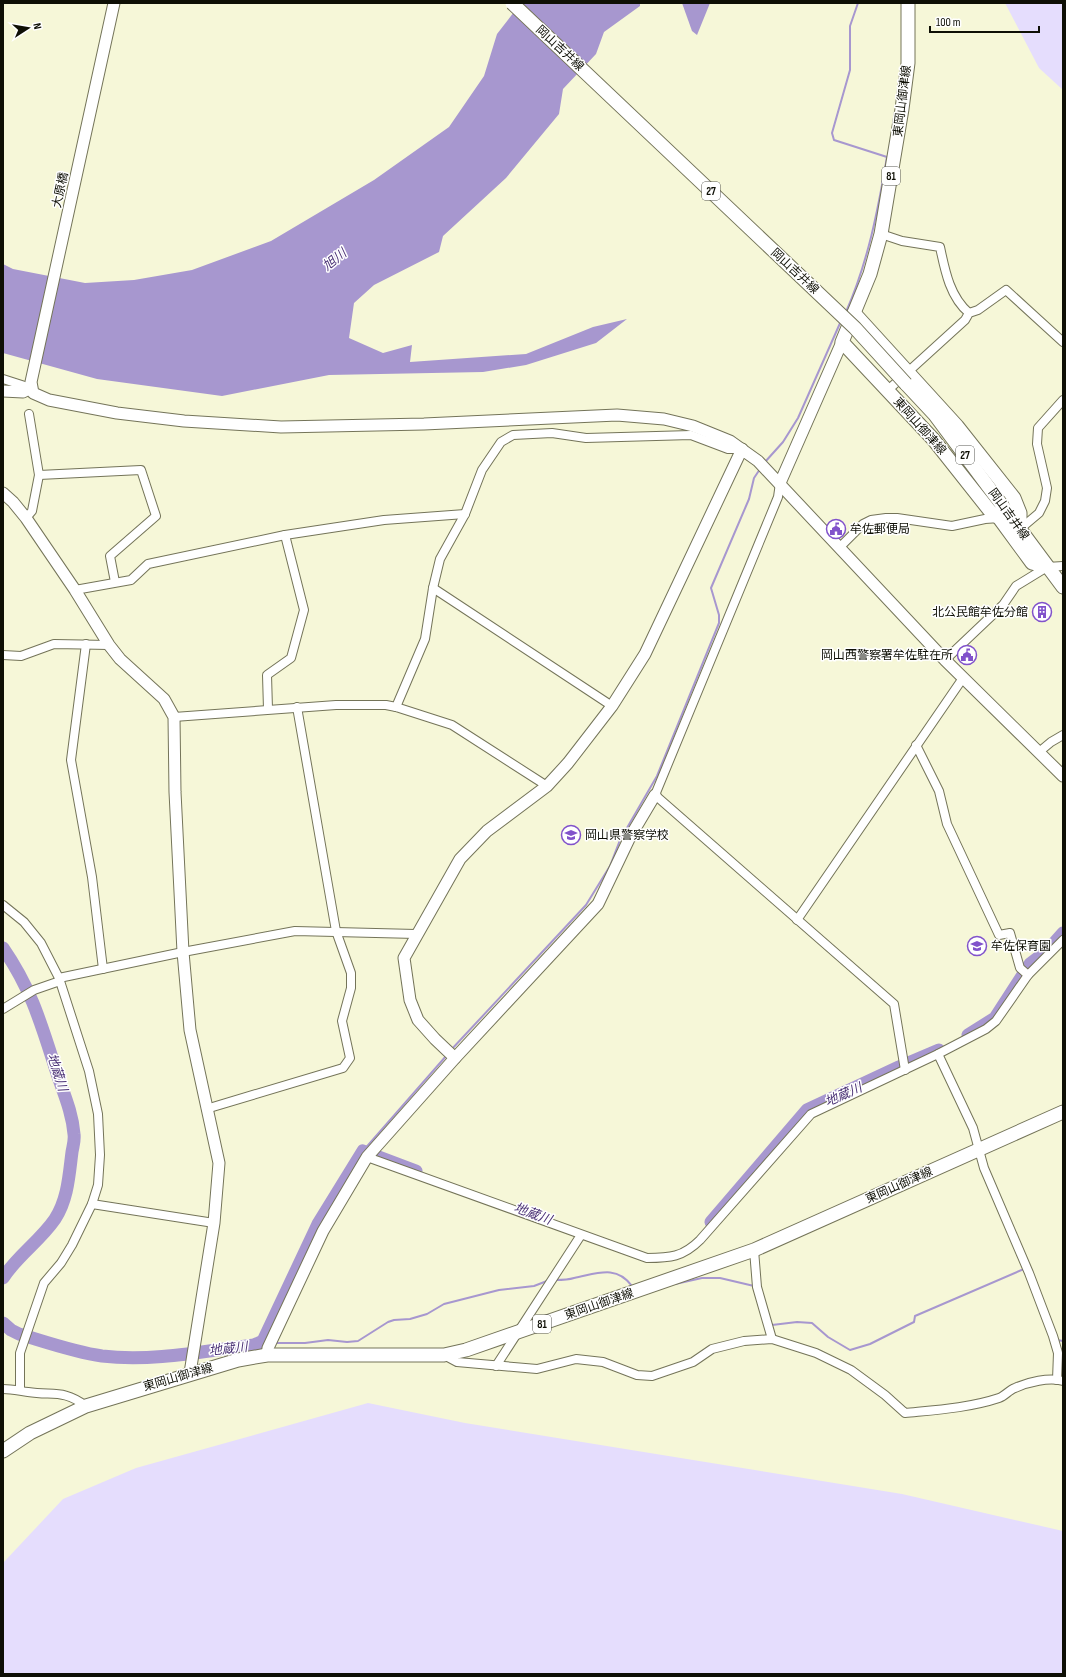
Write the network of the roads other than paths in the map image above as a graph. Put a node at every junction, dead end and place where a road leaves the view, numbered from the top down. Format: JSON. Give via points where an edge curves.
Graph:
{"nodes":[{"id":1,"x":114,"y":3,"type":"edge"},
{"id":2,"x":512,"y":3,"type":"edge"},
{"id":3,"x":908,"y":3,"type":"edge"},
{"id":4,"x":881,"y":234,"type":"junction"},
{"id":5,"x":969,"y":313,"type":"junction"},
{"id":6,"x":854,"y":314,"type":"junction"},
{"id":7,"x":842,"y":342,"type":"junction"},
{"id":8,"x":1063,"y":342,"type":"edge"},
{"id":9,"x":908,"y":370,"type":"junction"},
{"id":10,"x":3,"y":379,"type":"edge"},
{"id":11,"x":31,"y":385,"type":"junction"},
{"id":12,"x":888,"y":390,"type":"junction"},
{"id":13,"x":3,"y":391,"type":"edge"},
{"id":14,"x":1063,"y":400,"type":"edge"},
{"id":15,"x":29,"y":414,"type":"dead end"},
{"id":16,"x":742,"y":449,"type":"junction"},
{"id":17,"x":39,"y":475,"type":"junction"},
{"id":18,"x":776,"y":479,"type":"junction"},
{"id":19,"x":3,"y":493,"type":"edge"},
{"id":20,"x":465,"y":514,"type":"junction"},
{"id":21,"x":1003,"y":515,"type":"junction"},
{"id":22,"x":26,"y":518,"type":"junction"},
{"id":23,"x":1020,"y":529,"type":"junction"},
{"id":24,"x":285,"y":536,"type":"junction"},
{"id":25,"x":839,"y":548,"type":"junction"},
{"id":26,"x":1063,"y":566,"type":"edge"},
{"id":27,"x":1047,"y":567,"type":"junction"},
{"id":28,"x":115,"y":582,"type":"junction"},
{"id":29,"x":1063,"y":587,"type":"edge"},
{"id":30,"x":433,"y":588,"type":"junction"},
{"id":31,"x":75,"y":590,"type":"junction"},
{"id":32,"x":1063,"y":593,"type":"edge"},
{"id":33,"x":86,"y":644,"type":"junction"},
{"id":34,"x":110,"y":645,"type":"junction"},
{"id":35,"x":3,"y":655,"type":"edge"},
{"id":36,"x":945,"y":660,"type":"junction"},
{"id":37,"x":963,"y":678,"type":"junction"},
{"id":38,"x":612,"y":706,"type":"junction"},
{"id":39,"x":396,"y":707,"type":"junction"},
{"id":40,"x":296,"y":708,"type":"junction"},
{"id":41,"x":268,"y":709,"type":"junction"},
{"id":42,"x":174,"y":717,"type":"junction"},
{"id":43,"x":1063,"y":736,"type":"edge"},
{"id":44,"x":916,"y":745,"type":"junction"},
{"id":45,"x":1039,"y":752,"type":"junction"},
{"id":46,"x":1063,"y":776,"type":"edge"},
{"id":47,"x":547,"y":786,"type":"junction"},
{"id":48,"x":655,"y":795,"type":"junction"},
{"id":49,"x":3,"y":905,"type":"edge"},
{"id":50,"x":797,"y":920,"type":"junction"},
{"id":51,"x":336,"y":931,"type":"junction"},
{"id":52,"x":416,"y":934,"type":"junction"},
{"id":53,"x":1063,"y":940,"type":"edge"},
{"id":54,"x":183,"y":952,"type":"junction"},
{"id":55,"x":103,"y":969,"type":"junction"},
{"id":56,"x":1028,"y":975,"type":"junction"},
{"id":57,"x":59,"y":979,"type":"junction"},
{"id":58,"x":3,"y":1009,"type":"edge"},
{"id":59,"x":938,"y":1054,"type":"junction"},
{"id":60,"x":455,"y":1058,"type":"junction"},
{"id":61,"x":905,"y":1070,"type":"junction"},
{"id":62,"x":206,"y":1109,"type":"junction"},
{"id":63,"x":1063,"y":1112,"type":"edge"},
{"id":64,"x":979,"y":1149,"type":"junction"},
{"id":65,"x":367,"y":1157,"type":"junction"},
{"id":66,"x":92,"y":1204,"type":"junction"},
{"id":67,"x":214,"y":1223,"type":"junction"},
{"id":68,"x":581,"y":1235,"type":"junction"},
{"id":69,"x":754,"y":1250,"type":"junction"},
{"id":70,"x":518,"y":1331,"type":"junction"},
{"id":71,"x":772,"y":1340,"type":"junction"},
{"id":72,"x":267,"y":1355,"type":"junction"},
{"id":73,"x":444,"y":1355,"type":"junction"},
{"id":74,"x":496,"y":1366,"type":"junction"},
{"id":75,"x":190,"y":1373,"type":"junction"},
{"id":76,"x":1060,"y":1380,"type":"edge"},
{"id":77,"x":3,"y":1388,"type":"edge"},
{"id":78,"x":20,"y":1390,"type":"junction"},
{"id":79,"x":86,"y":1406,"type":"junction"},
{"id":80,"x":3,"y":1451,"type":"edge"}],
"edges":[{"from":1,"to":11,"type":"street","name":"大原橋"},
{"from":2,"to":21,"type":"main road","name":"岡山吉井線","number":"27","bridge":true,"via":[[854,328],[935,415]]},
{"from":3,"to":4,"type":"main road","name":"東岡山御津線","number":"81","via":[[908,63]]},
{"from":4,"to":5,"type":"street","via":[[902,242],[940,247],[948,282],[961,306]]},
{"from":4,"to":6,"type":"main road","name":"東岡山御津線","number":"81","via":[[870,274]]},
{"from":5,"to":8,"type":"street","via":[[978,310],[1006,290]]},
{"from":5,"to":9,"type":"street","via":[[965,320]]},
{"from":6,"to":7,"type":"main road","name":"東岡山御津線","number":"81"},
{"from":6,"to":9,"type":"main road"},
{"from":7,"to":12,"type":"main road","name":"東岡山御津線"},
{"from":7,"to":18,"type":"street"},
{"from":9,"to":12,"type":"street"},
{"from":9,"to":23,"type":"main road","via":[[957,426],[1014,498],[1020,513]]},
{"from":10,"to":11,"type":"street"},
{"from":11,"to":13,"type":"street","via":[[23,392]]},
{"from":11,"to":16,"type":"street","via":[[33,393],[49,400],[117,413],[184,421],[281,427],[424,424],[617,415],[656,418],[693,426],[730,441]]},
{"from":12,"to":21,"type":"main road","name":"東岡山御津線","via":[[933,439],[990,511]]},
{"from":14,"to":23,"type":"street","via":[[1038,428],[1037,444],[1047,488],[1045,501],[1040,513]]},
{"from":15,"to":17,"type":"street"},
{"from":16,"to":18,"type":"street"},
{"from":16,"to":20,"type":"street","via":[[728,449],[691,435],[586,438],[552,432],[513,435],[500,442],[482,470]]},
{"from":16,"to":38,"type":"street","via":[[645,654]]},
{"from":17,"to":22,"type":"street","via":[[32,511]]},
{"from":17,"to":28,"type":"street","via":[[141,470],[156,516],[110,556]]},
{"from":18,"to":25,"type":"street"},
{"from":18,"to":48,"type":"street","via":[[778,497]]},
{"from":19,"to":22,"type":"street"},
{"from":20,"to":24,"type":"street","via":[[384,520]]},
{"from":20,"to":30,"type":"street","via":[[440,559]]},
{"from":21,"to":23,"type":"main road","name":"岡山吉井線","number":"27"},
{"from":21,"to":25,"type":"street","via":[[952,526],[897,518],[871,520],[863,524]]},
{"from":21,"to":27,"type":"main road","name":"東岡山御津線","via":[[1032,563]]},
{"from":22,"to":31,"type":"street"},
{"from":23,"to":27,"type":"main road","name":"岡山吉井線","number":"27"},
{"from":24,"to":28,"type":"street","via":[[148,564],[131,580]]},
{"from":24,"to":41,"type":"street","via":[[304,610],[291,658],[267,675]]},
{"from":25,"to":36,"type":"street"},
{"from":26,"to":27,"type":"street"},
{"from":27,"to":29,"type":"main road","name":"岡山吉井線","number":"27"},
{"from":27,"to":32,"type":"main road","name":"岡山吉井線","number":"27"},
{"from":27,"to":36,"type":"street","via":[[1016,586],[1003,605]]},
{"from":28,"to":31,"type":"street"},
{"from":30,"to":38,"type":"street"},
{"from":30,"to":39,"type":"street","via":[[425,640]]},
{"from":31,"to":34,"type":"street"},
{"from":33,"to":34,"type":"street"},
{"from":33,"to":35,"type":"street","via":[[54,644],[21,656]]},
{"from":33,"to":55,"type":"street","via":[[71,760],[92,876]]},
{"from":34,"to":42,"type":"street","via":[[120,659],[164,699]]},
{"from":36,"to":37,"type":"street"},
{"from":37,"to":44,"type":"street"},
{"from":37,"to":45,"type":"street"},
{"from":38,"to":47,"type":"street"},
{"from":39,"to":40,"type":"street","via":[[336,705]]},
{"from":39,"to":47,"type":"street","via":[[452,725]]},
{"from":40,"to":41,"type":"street"},
{"from":40,"to":51,"type":"street"},
{"from":41,"to":42,"type":"street"},
{"from":42,"to":54,"type":"street"},
{"from":43,"to":45,"type":"street"},
{"from":44,"to":50,"type":"street"},
{"from":44,"to":56,"type":"street","via":[[939,791],[947,824],[999,935],[1010,933],[1020,968]]},
{"from":45,"to":46,"type":"street"},
{"from":47,"to":52,"type":"street","via":[[487,831],[460,859]]},
{"from":48,"to":50,"type":"street"},
{"from":48,"to":60,"type":"street","via":[[630,837],[598,904]]},
{"from":49,"to":57,"type":"street","via":[[24,922],[41,943]]},
{"from":50,"to":61,"type":"street","via":[[894,1004]]},
{"from":51,"to":52,"type":"street"},
{"from":51,"to":54,"type":"street","via":[[295,931]]},
{"from":51,"to":62,"type":"street","via":[[350,973],[351,988],[342,1021],[350,1058],[343,1068]]},
{"from":52,"to":60,"type":"street","via":[[404,958],[410,1000],[418,1020]]},
{"from":53,"to":56,"type":"street"},
{"from":54,"to":55,"type":"street"},
{"from":54,"to":62,"type":"street","via":[[190,1030]]},
{"from":55,"to":57,"type":"street"},
{"from":56,"to":59,"type":"street","via":[[996,1021],[986,1029]]},
{"from":57,"to":58,"type":"street","via":[[34,990]]},
{"from":57,"to":66,"type":"street","via":[[84,1050],[98,1114],[100,1156],[98,1185]]},
{"from":59,"to":61,"type":"street"},
{"from":59,"to":64,"type":"street","via":[[973,1128]]},
{"from":60,"to":65,"type":"street"},
{"from":61,"to":68,"type":"street","via":[[810,1114],[689,1251],[664,1258],[647,1258]]},
{"from":62,"to":67,"type":"street","via":[[219,1163]]},
{"from":63,"to":64,"type":"main road","name":"東岡山御津線","number":"81"},
{"from":64,"to":69,"type":"main road","name":"東岡山御津線","number":"81"},
{"from":64,"to":76,"type":"street","via":[[984,1168],[1053,1336],[1058,1353]]},
{"from":65,"to":68,"type":"street"},
{"from":65,"to":72,"type":"street","via":[[323,1231]]},
{"from":66,"to":67,"type":"street"},
{"from":66,"to":78,"type":"street","via":[[72,1245],[44,1283],[20,1353]]},
{"from":67,"to":75,"type":"street"},
{"from":68,"to":70,"type":"street"},
{"from":69,"to":70,"type":"main road","name":"東岡山御津線","number":"81"},
{"from":69,"to":71,"type":"street","via":[[757,1287]]},
{"from":70,"to":73,"type":"main road","name":"東岡山御津線","number":"81","via":[[466,1350]]},
{"from":70,"to":74,"type":"street"},
{"from":71,"to":74,"type":"street","via":[[744,1341],[712,1349],[693,1362],[652,1376],[637,1375],[603,1362],[576,1359],[537,1369]]},
{"from":71,"to":76,"type":"street","via":[[816,1353],[851,1370],[885,1395],[904,1413],[947,1409],[1000,1397],[1020,1386]]},
{"from":72,"to":73,"type":"main road","name":"東岡山御津線","number":"81"},
{"from":72,"to":75,"type":"main road","name":"東岡山御津線","number":"81"},
{"from":73,"to":74,"type":"street","via":[[457,1362]]},
{"from":75,"to":79,"type":"main road","name":"東岡山御津線","number":"81"},
{"from":77,"to":78,"type":"street"},
{"from":78,"to":79,"type":"street","via":[[51,1392],[74,1397]]},
{"from":79,"to":80,"type":"main road","name":"東岡山御津線","number":"81","via":[[30,1434]]}]}
